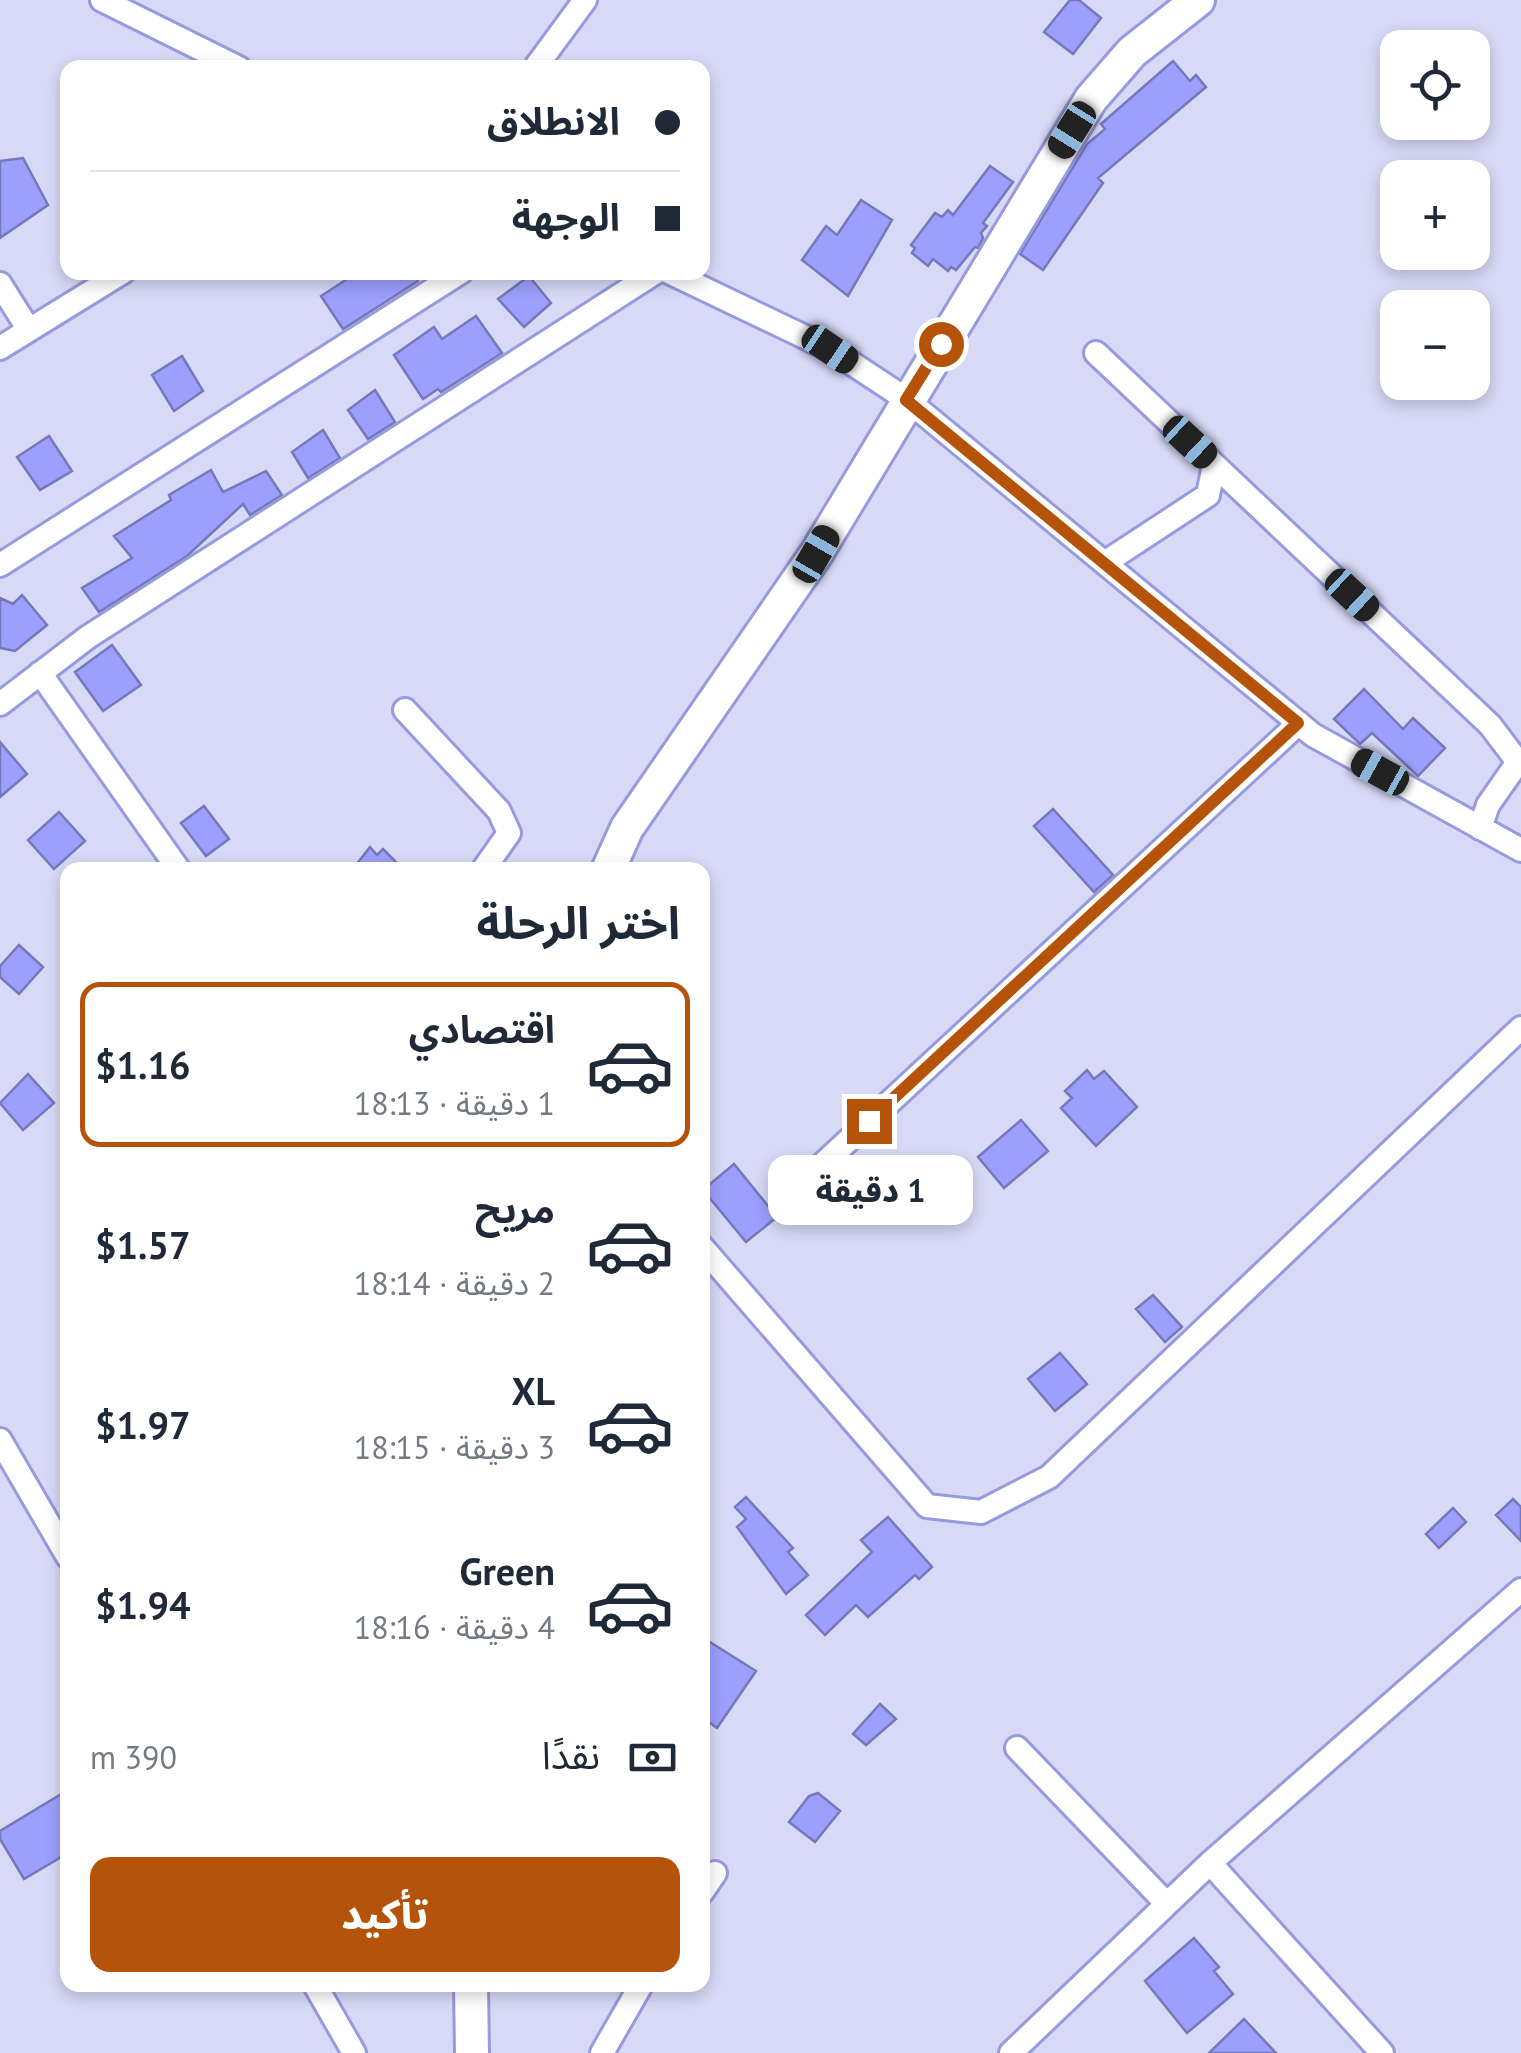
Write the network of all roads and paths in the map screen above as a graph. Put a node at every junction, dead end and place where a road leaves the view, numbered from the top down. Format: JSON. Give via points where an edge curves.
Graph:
{"nodes":[{"id":1,"x":102,"y":0,"type":"edge"},
{"id":2,"x":586,"y":0,"type":"edge"},
{"id":3,"x":1198,"y":0,"type":"edge"},
{"id":4,"x":224,"y":60,"type":"edge"},
{"id":5,"x":540,"y":60,"type":"edge"},
{"id":6,"x":110,"y":280,"type":"edge"},
{"id":7,"x":448,"y":280,"type":"edge"},
{"id":8,"x":644,"y":280,"type":"edge"},
{"id":9,"x":686,"y":280,"type":"edge"},
{"id":10,"x":0,"y":284,"type":"edge"},
{"id":11,"x":29,"y":330,"type":"junction"},
{"id":12,"x":0,"y":348,"type":"edge"},
{"id":13,"x":1096,"y":353,"type":"dead end"},
{"id":14,"x":906,"y":400,"type":"junction"},
{"id":15,"x":1214,"y":464,"type":"junction"},
{"id":16,"x":1106,"y":562,"type":"junction"},
{"id":17,"x":0,"y":565,"type":"edge"},
{"id":18,"x":40,"y":673,"type":"junction"},
{"id":19,"x":0,"y":704,"type":"edge"},
{"id":20,"x":405,"y":710,"type":"dead end"},
{"id":21,"x":1298,"y":723,"type":"junction"},
{"id":22,"x":1480,"y":828,"type":"junction"},
{"id":23,"x":1521,"y":850,"type":"edge"},
{"id":24,"x":172,"y":862,"type":"edge"},
{"id":25,"x":488,"y":862,"type":"edge"},
{"id":26,"x":612,"y":862,"type":"edge"},
{"id":27,"x":1521,"y":1028,"type":"edge"},
{"id":28,"x":811,"y":1175,"type":"dead end"},
{"id":29,"x":710,"y":1256,"type":"edge"},
{"id":30,"x":0,"y":1440,"type":"edge"},
{"id":31,"x":60,"y":1543,"type":"edge"},
{"id":32,"x":1521,"y":1590,"type":"edge"},
{"id":33,"x":1017,"y":1748,"type":"dead end"},
{"id":34,"x":1210,"y":1863,"type":"junction"},
{"id":35,"x":1167,"y":1904,"type":"junction"},
{"id":36,"x":318,"y":1992,"type":"edge"},
{"id":37,"x":471,"y":1992,"type":"edge"},
{"id":38,"x":638,"y":1992,"type":"edge"},
{"id":39,"x":354,"y":2053,"type":"edge"},
{"id":40,"x":472,"y":2053,"type":"edge"},
{"id":41,"x":602,"y":2053,"type":"edge"},
{"id":42,"x":1011,"y":2053,"type":"edge"},
{"id":43,"x":1382,"y":2053,"type":"edge"}],
"edges":[{"from":1,"to":4,"type":"street"},
{"from":2,"to":5,"type":"street"},
{"from":3,"to":14,"type":"street","via":[[1132,52],[1091,99]]},
{"from":6,"to":11,"type":"street"},
{"from":7,"to":17,"type":"street"},
{"from":8,"to":18,"type":"street"},
{"from":9,"to":14,"type":"street","via":[[830,349]]},
{"from":10,"to":11,"type":"street"},
{"from":11,"to":12,"type":"street"},
{"from":13,"to":15,"type":"street"},
{"from":14,"to":16,"type":"street"},
{"from":14,"to":26,"type":"street","via":[[816,554],[627,828]]},
{"from":15,"to":16,"type":"street","via":[[1208,494]]},
{"from":15,"to":22,"type":"street","via":[[1490,725],[1518,762]]},
{"from":16,"to":21,"type":"street"},
{"from":18,"to":19,"type":"street"},
{"from":18,"to":24,"type":"street"},
{"from":20,"to":25,"type":"street","via":[[499,811],[509,833]]},
{"from":21,"to":22,"type":"street"},
{"from":21,"to":28,"type":"street"},
{"from":22,"to":23,"type":"street"},
{"from":27,"to":29,"type":"street","via":[[1049,1477],[981,1512],[927,1506]]},
{"from":30,"to":31,"type":"street"},
{"from":32,"to":34,"type":"street"},
{"from":33,"to":35,"type":"street"},
{"from":34,"to":35,"type":"street"},
{"from":34,"to":43,"type":"street"},
{"from":35,"to":42,"type":"street"},
{"from":36,"to":39,"type":"street"},
{"from":37,"to":40,"type":"street"},
{"from":38,"to":41,"type":"street"}]}
